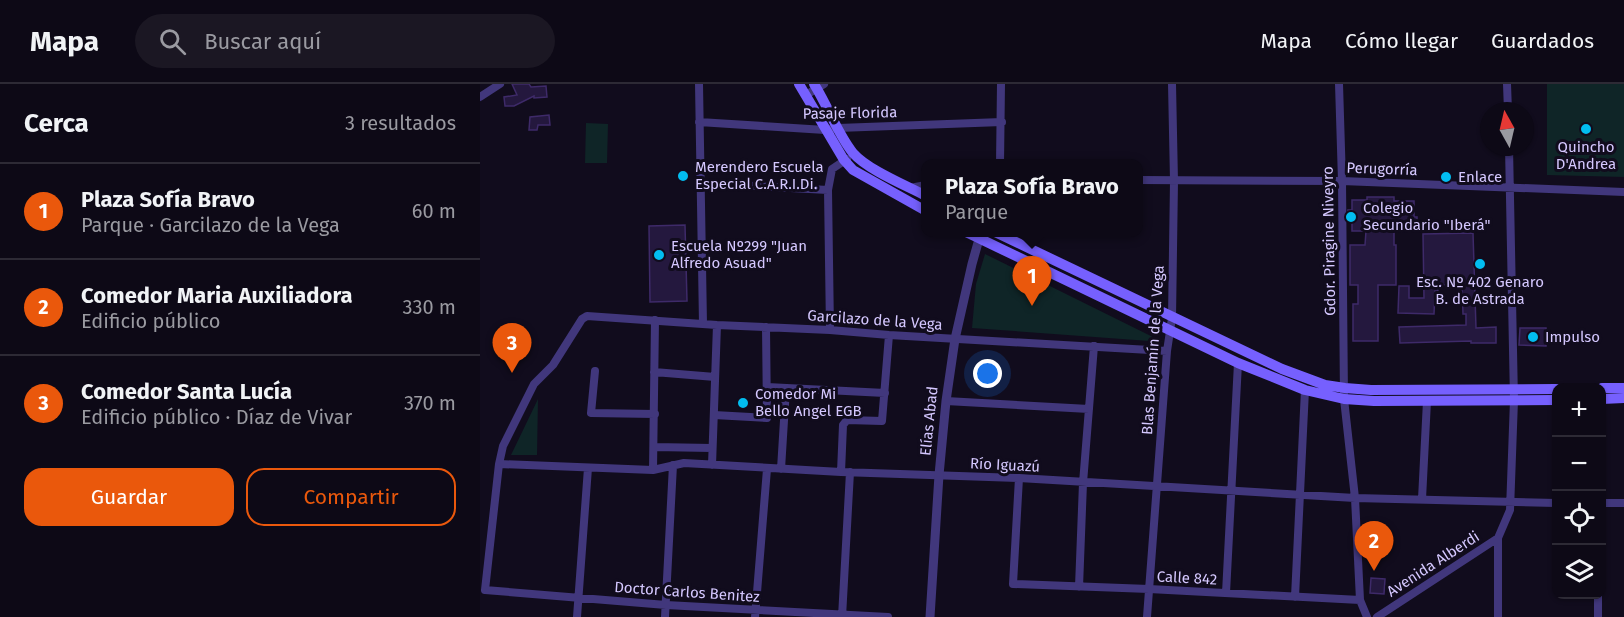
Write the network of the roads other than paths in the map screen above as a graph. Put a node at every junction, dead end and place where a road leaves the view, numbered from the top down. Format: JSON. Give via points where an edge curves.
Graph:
{"nodes":[{"id":1,"x":500,"y":84,"type":"edge"},
{"id":2,"x":699,"y":84,"type":"edge"},
{"id":3,"x":799,"y":84,"type":"edge"},
{"id":4,"x":1001,"y":84,"type":"edge"},
{"id":5,"x":1172,"y":84,"type":"edge"},
{"id":6,"x":1339,"y":84,"type":"edge"},
{"id":7,"x":1507,"y":84,"type":"edge"},
{"id":8,"x":818,"y":86,"type":"edge"},
{"id":9,"x":806,"y":95,"type":"junction"},
{"id":10,"x":480,"y":97,"type":"edge"},
{"id":11,"x":1508,"y":102,"type":"edge"},
{"id":12,"x":699,"y":122,"type":"junction"},
{"id":13,"x":1002,"y":122,"type":"junction"},
{"id":14,"x":838,"y":128,"type":"junction"},
{"id":15,"x":825,"y":130,"type":"junction"},
{"id":16,"x":855,"y":155,"type":"junction"},
{"id":17,"x":1509,"y":156,"type":"edge"},
{"id":18,"x":1000,"y":159,"type":"edge"},
{"id":19,"x":844,"y":160,"type":"junction"},
{"id":20,"x":1143,"y":180,"type":"edge"},
{"id":21,"x":1174,"y":180,"type":"junction"},
{"id":22,"x":1342,"y":181,"type":"junction"},
{"id":23,"x":700,"y":183,"type":"junction"},
{"id":24,"x":921,"y":186,"type":"edge"},
{"id":25,"x":910,"y":188,"type":"junction"},
{"id":26,"x":1510,"y":189,"type":"junction"},
{"id":27,"x":828,"y":190,"type":"junction"},
{"id":28,"x":1624,"y":192,"type":"edge"},
{"id":29,"x":921,"y":194,"type":"edge"},
{"id":30,"x":921,"y":208,"type":"edge"},
{"id":31,"x":980,"y":237,"type":"edge"},
{"id":32,"x":982,"y":237,"type":"edge"},
{"id":33,"x":1004,"y":237,"type":"edge"},
{"id":34,"x":1172,"y":318,"type":"junction"},
{"id":35,"x":655,"y":320,"type":"junction"},
{"id":36,"x":703,"y":324,"type":"junction"},
{"id":37,"x":717,"y":325,"type":"junction"},
{"id":38,"x":766,"y":327,"type":"junction"},
{"id":39,"x":830,"y":330,"type":"junction"},
{"id":40,"x":1170,"y":331,"type":"junction"},
{"id":41,"x":889,"y":335,"type":"junction"},
{"id":42,"x":955,"y":339,"type":"junction"},
{"id":43,"x":1094,"y":346,"type":"junction"},
{"id":44,"x":1167,"y":351,"type":"junction"},
{"id":45,"x":1238,"y":363,"type":"junction"},
{"id":46,"x":595,"y":371,"type":"dead end"},
{"id":47,"x":654,"y":372,"type":"junction"},
{"id":48,"x":715,"y":377,"type":"junction"},
{"id":49,"x":766,"y":387,"type":"junction"},
{"id":50,"x":786,"y":388,"type":"junction"},
{"id":51,"x":1606,"y":388,"type":"edge"},
{"id":52,"x":1624,"y":388,"type":"edge"},
{"id":53,"x":1305,"y":390,"type":"junction"},
{"id":54,"x":1552,"y":390,"type":"edge"},
{"id":55,"x":885,"y":393,"type":"junction"},
{"id":56,"x":1344,"y":393,"type":"junction"},
{"id":57,"x":1514,"y":395,"type":"junction"},
{"id":58,"x":1624,"y":398,"type":"edge"},
{"id":59,"x":1552,"y":399,"type":"edge"},
{"id":60,"x":1606,"y":399,"type":"edge"},
{"id":61,"x":946,"y":401,"type":"junction"},
{"id":62,"x":1427,"y":401,"type":"junction"},
{"id":63,"x":1089,"y":409,"type":"junction"},
{"id":64,"x":655,"y":414,"type":"junction"},
{"id":65,"x":714,"y":415,"type":"junction"},
{"id":66,"x":654,"y":447,"type":"junction"},
{"id":67,"x":712,"y":448,"type":"junction"},
{"id":68,"x":499,"y":464,"type":"junction"},
{"id":69,"x":673,"y":465,"type":"junction"},
{"id":70,"x":712,"y":465,"type":"junction"},
{"id":71,"x":588,"y":468,"type":"junction"},
{"id":72,"x":767,"y":468,"type":"junction"},
{"id":73,"x":781,"y":469,"type":"junction"},
{"id":74,"x":653,"y":470,"type":"junction"},
{"id":75,"x":846,"y":472,"type":"junction"},
{"id":76,"x":939,"y":475,"type":"junction"},
{"id":77,"x":1019,"y":478,"type":"junction"},
{"id":78,"x":1083,"y":483,"type":"junction"},
{"id":79,"x":1157,"y":485,"type":"junction"},
{"id":80,"x":1231,"y":489,"type":"junction"},
{"id":81,"x":1300,"y":494,"type":"junction"},
{"id":82,"x":1355,"y":498,"type":"junction"},
{"id":83,"x":1422,"y":499,"type":"junction"},
{"id":84,"x":1510,"y":502,"type":"junction"},
{"id":85,"x":1552,"y":503,"type":"edge"},
{"id":86,"x":1606,"y":503,"type":"edge"},
{"id":87,"x":1624,"y":503,"type":"edge"},
{"id":88,"x":1498,"y":538,"type":"junction"},
{"id":89,"x":1078,"y":586,"type":"junction"},
{"id":90,"x":1149,"y":589,"type":"junction"},
{"id":91,"x":482,"y":591,"type":"edge"},
{"id":92,"x":1226,"y":593,"type":"junction"},
{"id":93,"x":579,"y":597,"type":"junction"},
{"id":94,"x":1295,"y":597,"type":"junction"},
{"id":95,"x":1598,"y":599,"type":"edge"},
{"id":96,"x":1360,"y":600,"type":"junction"},
{"id":97,"x":666,"y":605,"type":"junction"},
{"id":98,"x":755,"y":614,"type":"edge"},
{"id":99,"x":842,"y":616,"type":"edge"},
{"id":100,"x":577,"y":617,"type":"edge"},
{"id":101,"x":665,"y":617,"type":"edge"},
{"id":102,"x":888,"y":617,"type":"edge"},
{"id":103,"x":930,"y":617,"type":"edge"},
{"id":104,"x":1148,"y":617,"type":"edge"},
{"id":105,"x":1367,"y":617,"type":"edge"},
{"id":106,"x":1377,"y":617,"type":"edge"},
{"id":107,"x":1498,"y":617,"type":"edge"},
{"id":108,"x":1598,"y":617,"type":"edge"}],
"edges":[{"from":1,"to":10,"type":"street"},
{"from":2,"to":12,"type":"street"},
{"from":3,"to":9,"type":"main road"},
{"from":4,"to":13,"type":"street"},
{"from":5,"to":21,"type":"street","name":"Blas Benjamín de la Vega"},
{"from":6,"to":22,"type":"street","name":"Gdor. Piragine Niveyro"},
{"from":7,"to":11,"type":"street"},
{"from":8,"to":9,"type":"street"},
{"from":8,"to":14,"type":"main road"},
{"from":9,"to":15,"type":"main road"},
{"from":12,"to":15,"type":"street","name":"Pasaje Florida"},
{"from":12,"to":23,"type":"street"},
{"from":13,"to":14,"type":"street","name":"Pasaje Florida"},
{"from":13,"to":18,"type":"street"},
{"from":14,"to":15,"type":"street","name":"Pasaje Florida"},
{"from":14,"to":16,"type":"main road"},
{"from":15,"to":19,"type":"main road"},
{"from":16,"to":19,"type":"street"},
{"from":16,"to":25,"type":"main road"},
{"from":17,"to":26,"type":"street","name":"Avenida Alberdi"},
{"from":19,"to":27,"type":"street","via":[[832,169]]},
{"from":19,"to":30,"type":"main road","via":[[853,170]]},
{"from":20,"to":21,"type":"street","name":"Perugorría"},
{"from":21,"to":22,"type":"street","name":"Perugorría"},
{"from":21,"to":34,"type":"street","name":"Blas Benjamín de la Vega"},
{"from":22,"to":26,"type":"street","name":"Perugorría"},
{"from":22,"to":56,"type":"street","name":"Gdor. Piragine Niveyro"},
{"from":23,"to":27,"type":"street"},
{"from":23,"to":36,"type":"street"},
{"from":24,"to":25,"type":"street"},
{"from":25,"to":29,"type":"main road"},
{"from":26,"to":28,"type":"street","name":"Perugorría"},
{"from":26,"to":57,"type":"street","name":"Avenida Alberdi"},
{"from":27,"to":39,"type":"street"},
{"from":31,"to":42,"type":"street","name":"Elías Abad"},
{"from":32,"to":40,"type":"main road"},
{"from":33,"to":34,"type":"main road"},
{"from":34,"to":40,"type":"street","name":"Blas Benjamín de la Vega"},
{"from":34,"to":56,"type":"main road"},
{"from":35,"to":36,"type":"street","name":"Garcilazo de la Vega"},
{"from":35,"to":47,"type":"street"},
{"from":35,"to":68,"type":"street","name":"Garcilazo de la Vega","via":[[582,318],[553,365],[534,384],[503,446]]},
{"from":36,"to":37,"type":"street","name":"Garcilazo de la Vega"},
{"from":37,"to":38,"type":"street","name":"Garcilazo de la Vega"},
{"from":37,"to":48,"type":"street"},
{"from":38,"to":39,"type":"street","name":"Garcilazo de la Vega"},
{"from":38,"to":49,"type":"street"},
{"from":39,"to":41,"type":"street","name":"Garcilazo de la Vega"},
{"from":40,"to":44,"type":"street","name":"Blas Benjamín de la Vega"},
{"from":40,"to":45,"type":"main road"},
{"from":41,"to":42,"type":"street","name":"Garcilazo de la Vega"},
{"from":41,"to":55,"type":"street"},
{"from":42,"to":43,"type":"street","name":"Garcilazo de la Vega"},
{"from":42,"to":61,"type":"street","name":"Elías Abad"},
{"from":43,"to":44,"type":"street","name":"Garcilazo de la Vega"},
{"from":43,"to":63,"type":"street"},
{"from":44,"to":79,"type":"street","name":"Blas Benjamín de la Vega"},
{"from":45,"to":53,"type":"main road"},
{"from":45,"to":80,"type":"street"},
{"from":46,"to":64,"type":"street","via":[[591,413]]},
{"from":47,"to":48,"type":"street"},
{"from":47,"to":64,"type":"street"},
{"from":48,"to":65,"type":"street"},
{"from":49,"to":50,"type":"street"},
{"from":49,"to":65,"type":"street","via":[[767,418]]},
{"from":50,"to":55,"type":"street"},
{"from":50,"to":73,"type":"street"},
{"from":51,"to":52,"type":"main road"},
{"from":53,"to":56,"type":"main road"},
{"from":53,"to":81,"type":"street"},
{"from":54,"to":57,"type":"main road"},
{"from":55,"to":75,"type":"street","via":[[882,421],[847,420],[843,424]]},
{"from":56,"to":57,"type":"main road","via":[[1429,390]]},
{"from":56,"to":62,"type":"main road"},
{"from":56,"to":82,"type":"street","name":"Gdor. Piragine Niveyro"},
{"from":57,"to":59,"type":"main road"},
{"from":57,"to":62,"type":"main road"},
{"from":57,"to":84,"type":"street","name":"Avenida Alberdi"},
{"from":58,"to":60,"type":"main road"},
{"from":61,"to":63,"type":"street"},
{"from":61,"to":76,"type":"street","name":"Elías Abad"},
{"from":62,"to":83,"type":"street"},
{"from":63,"to":78,"type":"street"},
{"from":64,"to":66,"type":"street"},
{"from":65,"to":67,"type":"street"},
{"from":66,"to":67,"type":"street"},
{"from":66,"to":74,"type":"street"},
{"from":67,"to":70,"type":"street"},
{"from":68,"to":71,"type":"street","name":"Río Iguazú"},
{"from":68,"to":91,"type":"street"},
{"from":69,"to":70,"type":"street","name":"Río Iguazú"},
{"from":69,"to":74,"type":"street","name":"Río Iguazú"},
{"from":69,"to":97,"type":"street"},
{"from":70,"to":72,"type":"street","name":"Río Iguazú"},
{"from":71,"to":74,"type":"street","name":"Río Iguazú"},
{"from":71,"to":93,"type":"street"},
{"from":72,"to":73,"type":"street","name":"Río Iguazú"},
{"from":72,"to":98,"type":"street"},
{"from":73,"to":75,"type":"street","name":"Río Iguazú"},
{"from":75,"to":76,"type":"street","name":"Río Iguazú"},
{"from":75,"to":99,"type":"street"},
{"from":76,"to":77,"type":"street","name":"Río Iguazú"},
{"from":76,"to":103,"type":"street","name":"Elías Abad"},
{"from":77,"to":78,"type":"street","name":"Río Iguazú"},
{"from":77,"to":89,"type":"street","name":"Calle 842","via":[[1013,584]]},
{"from":78,"to":79,"type":"street","name":"Río Iguazú"},
{"from":78,"to":89,"type":"street"},
{"from":79,"to":80,"type":"street","name":"Río Iguazú"},
{"from":79,"to":90,"type":"street","name":"Blas Benjamín de la Vega"},
{"from":80,"to":81,"type":"street","name":"Río Iguazú"},
{"from":80,"to":92,"type":"street"},
{"from":81,"to":82,"type":"street","name":"Río Iguazú"},
{"from":81,"to":94,"type":"street"},
{"from":82,"to":83,"type":"street","name":"Río Iguazú"},
{"from":82,"to":96,"type":"street","name":"Gdor. Piragine Niveyro"},
{"from":83,"to":84,"type":"street","name":"Río Iguazú"},
{"from":84,"to":85,"type":"street","name":"Río Iguazú"},
{"from":84,"to":88,"type":"street","name":"Avenida Alberdi"},
{"from":86,"to":87,"type":"street"},
{"from":88,"to":106,"type":"street","name":"Avenida Alberdi"},
{"from":88,"to":107,"type":"street"},
{"from":89,"to":90,"type":"street","name":"Calle 842"},
{"from":90,"to":92,"type":"street","name":"Calle 842"},
{"from":90,"to":104,"type":"street","name":"Blas Benjamín de la Vega"},
{"from":91,"to":93,"type":"street","name":"Doctor Carlos Benitez"},
{"from":92,"to":94,"type":"street","name":"Calle 842"},
{"from":93,"to":97,"type":"street","name":"Doctor Carlos Benitez"},
{"from":93,"to":100,"type":"street"},
{"from":94,"to":96,"type":"street","name":"Calle 842"},
{"from":95,"to":108,"type":"street"},
{"from":96,"to":105,"type":"street","name":"Gdor. Piragine Niveyro"},
{"from":97,"to":98,"type":"street","name":"Doctor Carlos Benitez"},
{"from":97,"to":101,"type":"street"},
{"from":98,"to":99,"type":"street","name":"Doctor Carlos Benitez"},
{"from":99,"to":102,"type":"street","name":"Doctor Carlos Benitez"}]}
